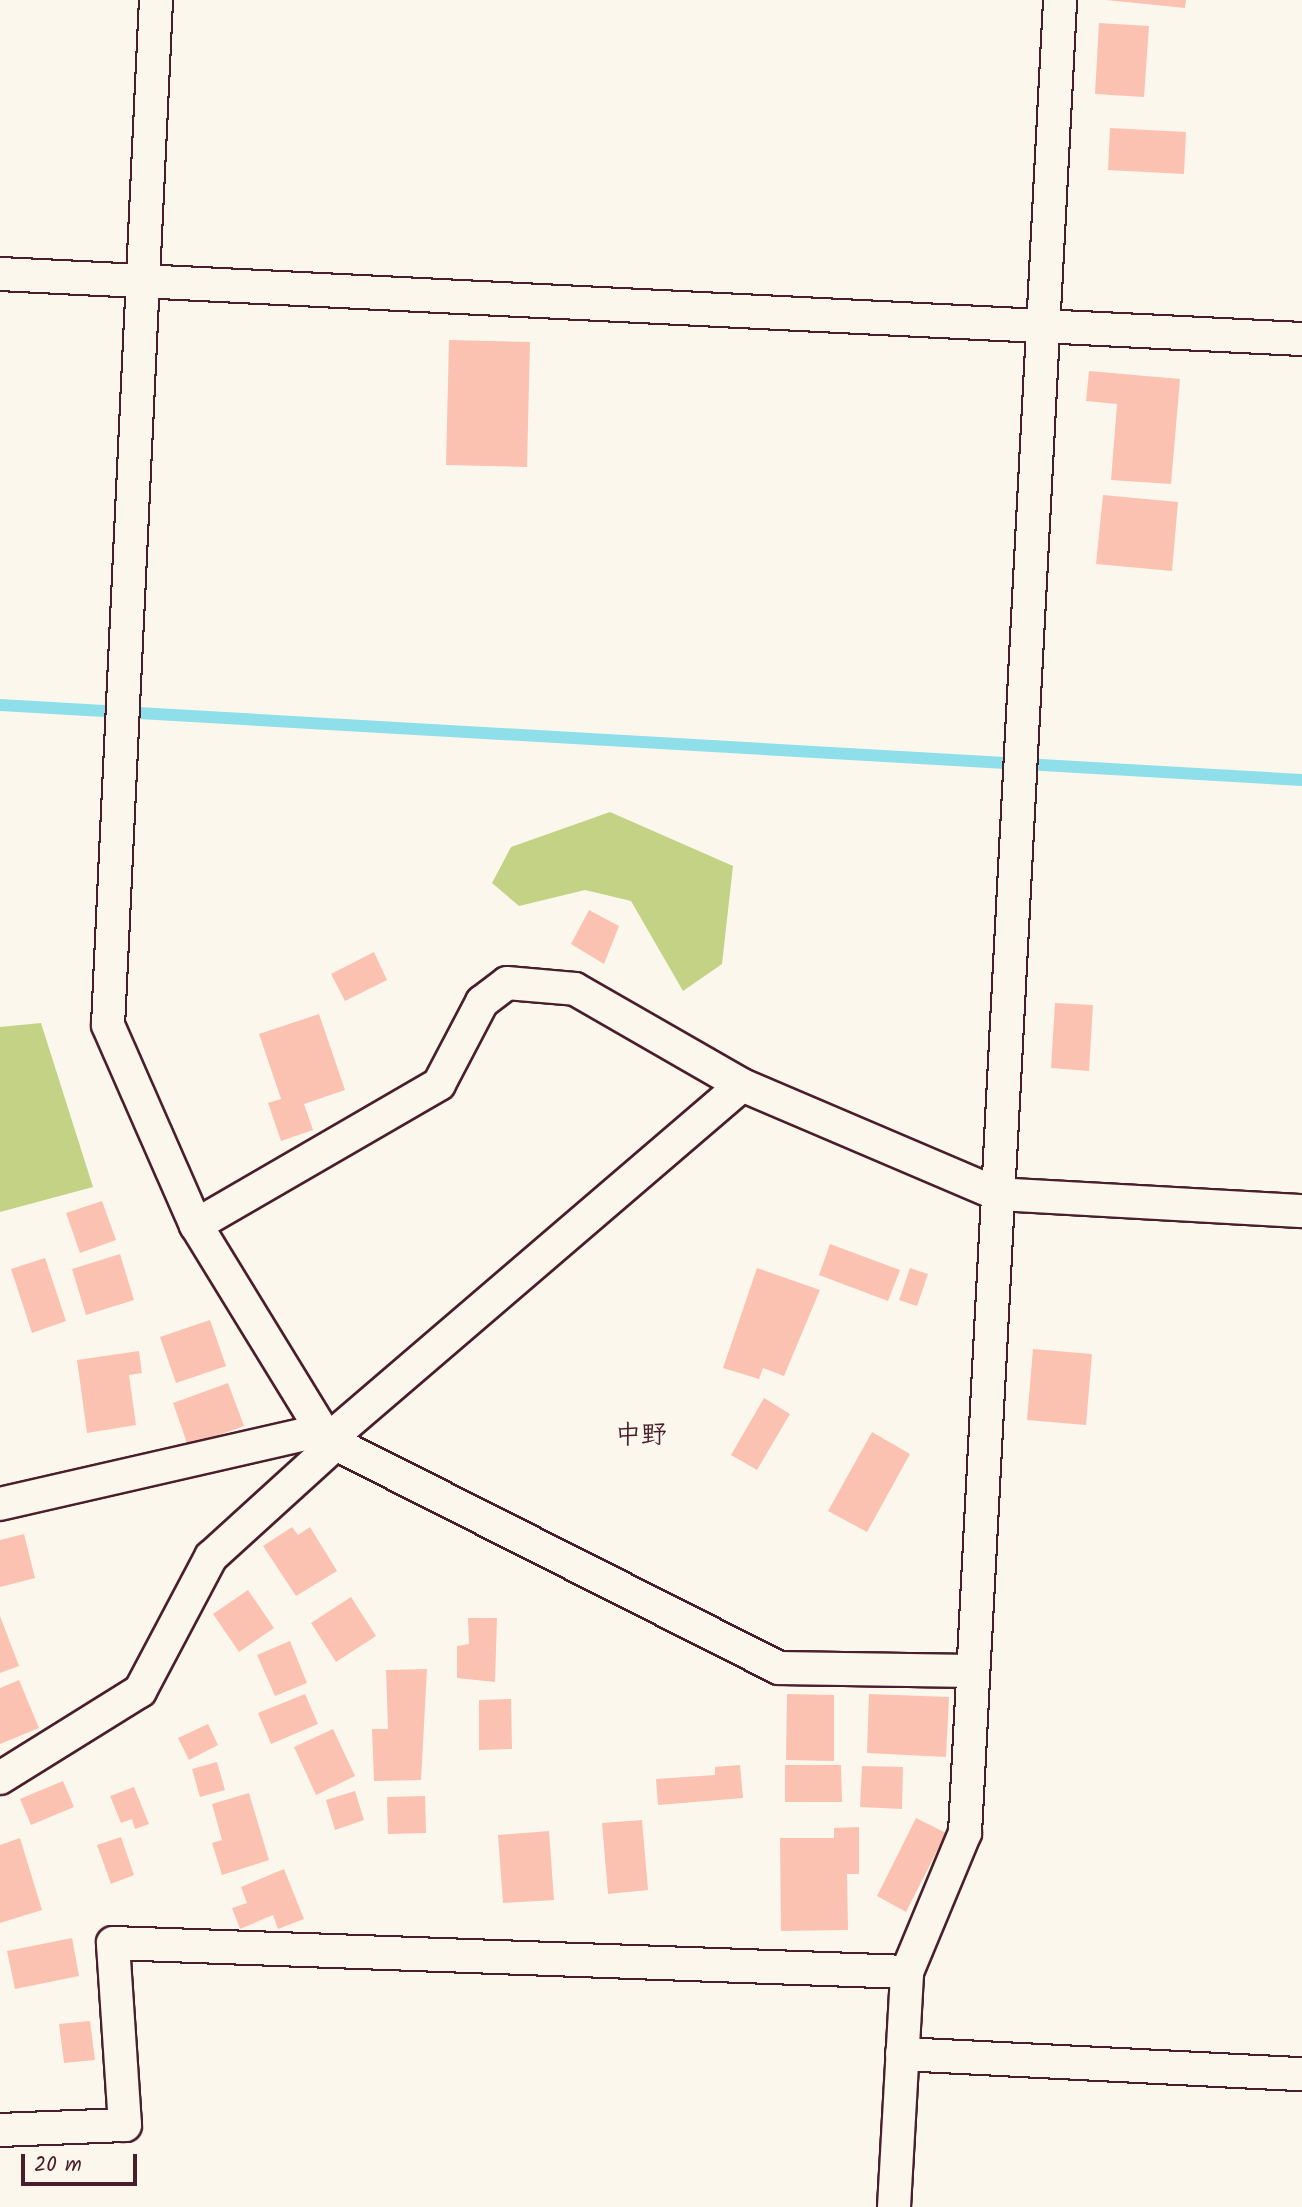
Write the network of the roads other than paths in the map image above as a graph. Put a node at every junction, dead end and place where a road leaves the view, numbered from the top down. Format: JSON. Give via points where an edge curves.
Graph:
{"nodes":[{"id":1,"x":156,"y":0,"type":"edge"},
{"id":2,"x":1060,"y":0,"type":"edge"},
{"id":3,"x":0,"y":274,"type":"edge"},
{"id":4,"x":146,"y":282,"type":"junction"},
{"id":5,"x":1043,"y":326,"type":"junction"},
{"id":6,"x":1302,"y":339,"type":"edge"},
{"id":7,"x":742,"y":1085,"type":"junction"},
{"id":8,"x":997,"y":1194,"type":"junction"},
{"id":9,"x":1302,"y":1211,"type":"edge"},
{"id":10,"x":196,"y":1225,"type":"junction"},
{"id":11,"x":328,"y":1438,"type":"junction"},
{"id":12,"x":0,"y":1504,"type":"edge"},
{"id":13,"x":973,"y":1671,"type":"junction"},
{"id":14,"x":0,"y":1777,"type":"edge"},
{"id":15,"x":907,"y":1972,"type":"junction"},
{"id":16,"x":902,"y":2054,"type":"junction"},
{"id":17,"x":1302,"y":2074,"type":"edge"},
{"id":18,"x":0,"y":2130,"type":"edge"},
{"id":19,"x":894,"y":2207,"type":"edge"}],
"edges":[{"from":1,"to":4,"type":"street"},
{"from":2,"to":5,"type":"street"},
{"from":3,"to":4,"type":"street"},
{"from":4,"to":5,"type":"street"},
{"from":4,"to":10,"type":"street","via":[[117,732],[108,1025]]},
{"from":5,"to":6,"type":"street"},
{"from":5,"to":8,"type":"street"},
{"from":7,"to":8,"type":"street"},
{"from":7,"to":10,"type":"street","via":[[575,989],[507,983],[482,1002],[439,1084]]},
{"from":7,"to":11,"type":"street"},
{"from":8,"to":9,"type":"street"},
{"from":8,"to":13,"type":"street"},
{"from":10,"to":11,"type":"street"},
{"from":11,"to":12,"type":"street"},
{"from":11,"to":13,"type":"street","via":[[779,1668]]},
{"from":11,"to":14,"type":"street","via":[[211,1557],[140,1691]]},
{"from":13,"to":15,"type":"street","via":[[965,1833]]},
{"from":15,"to":16,"type":"street"},
{"from":15,"to":18,"type":"street","via":[[113,1943],[125,2125]]},
{"from":16,"to":17,"type":"street"},
{"from":16,"to":19,"type":"street"}]}
